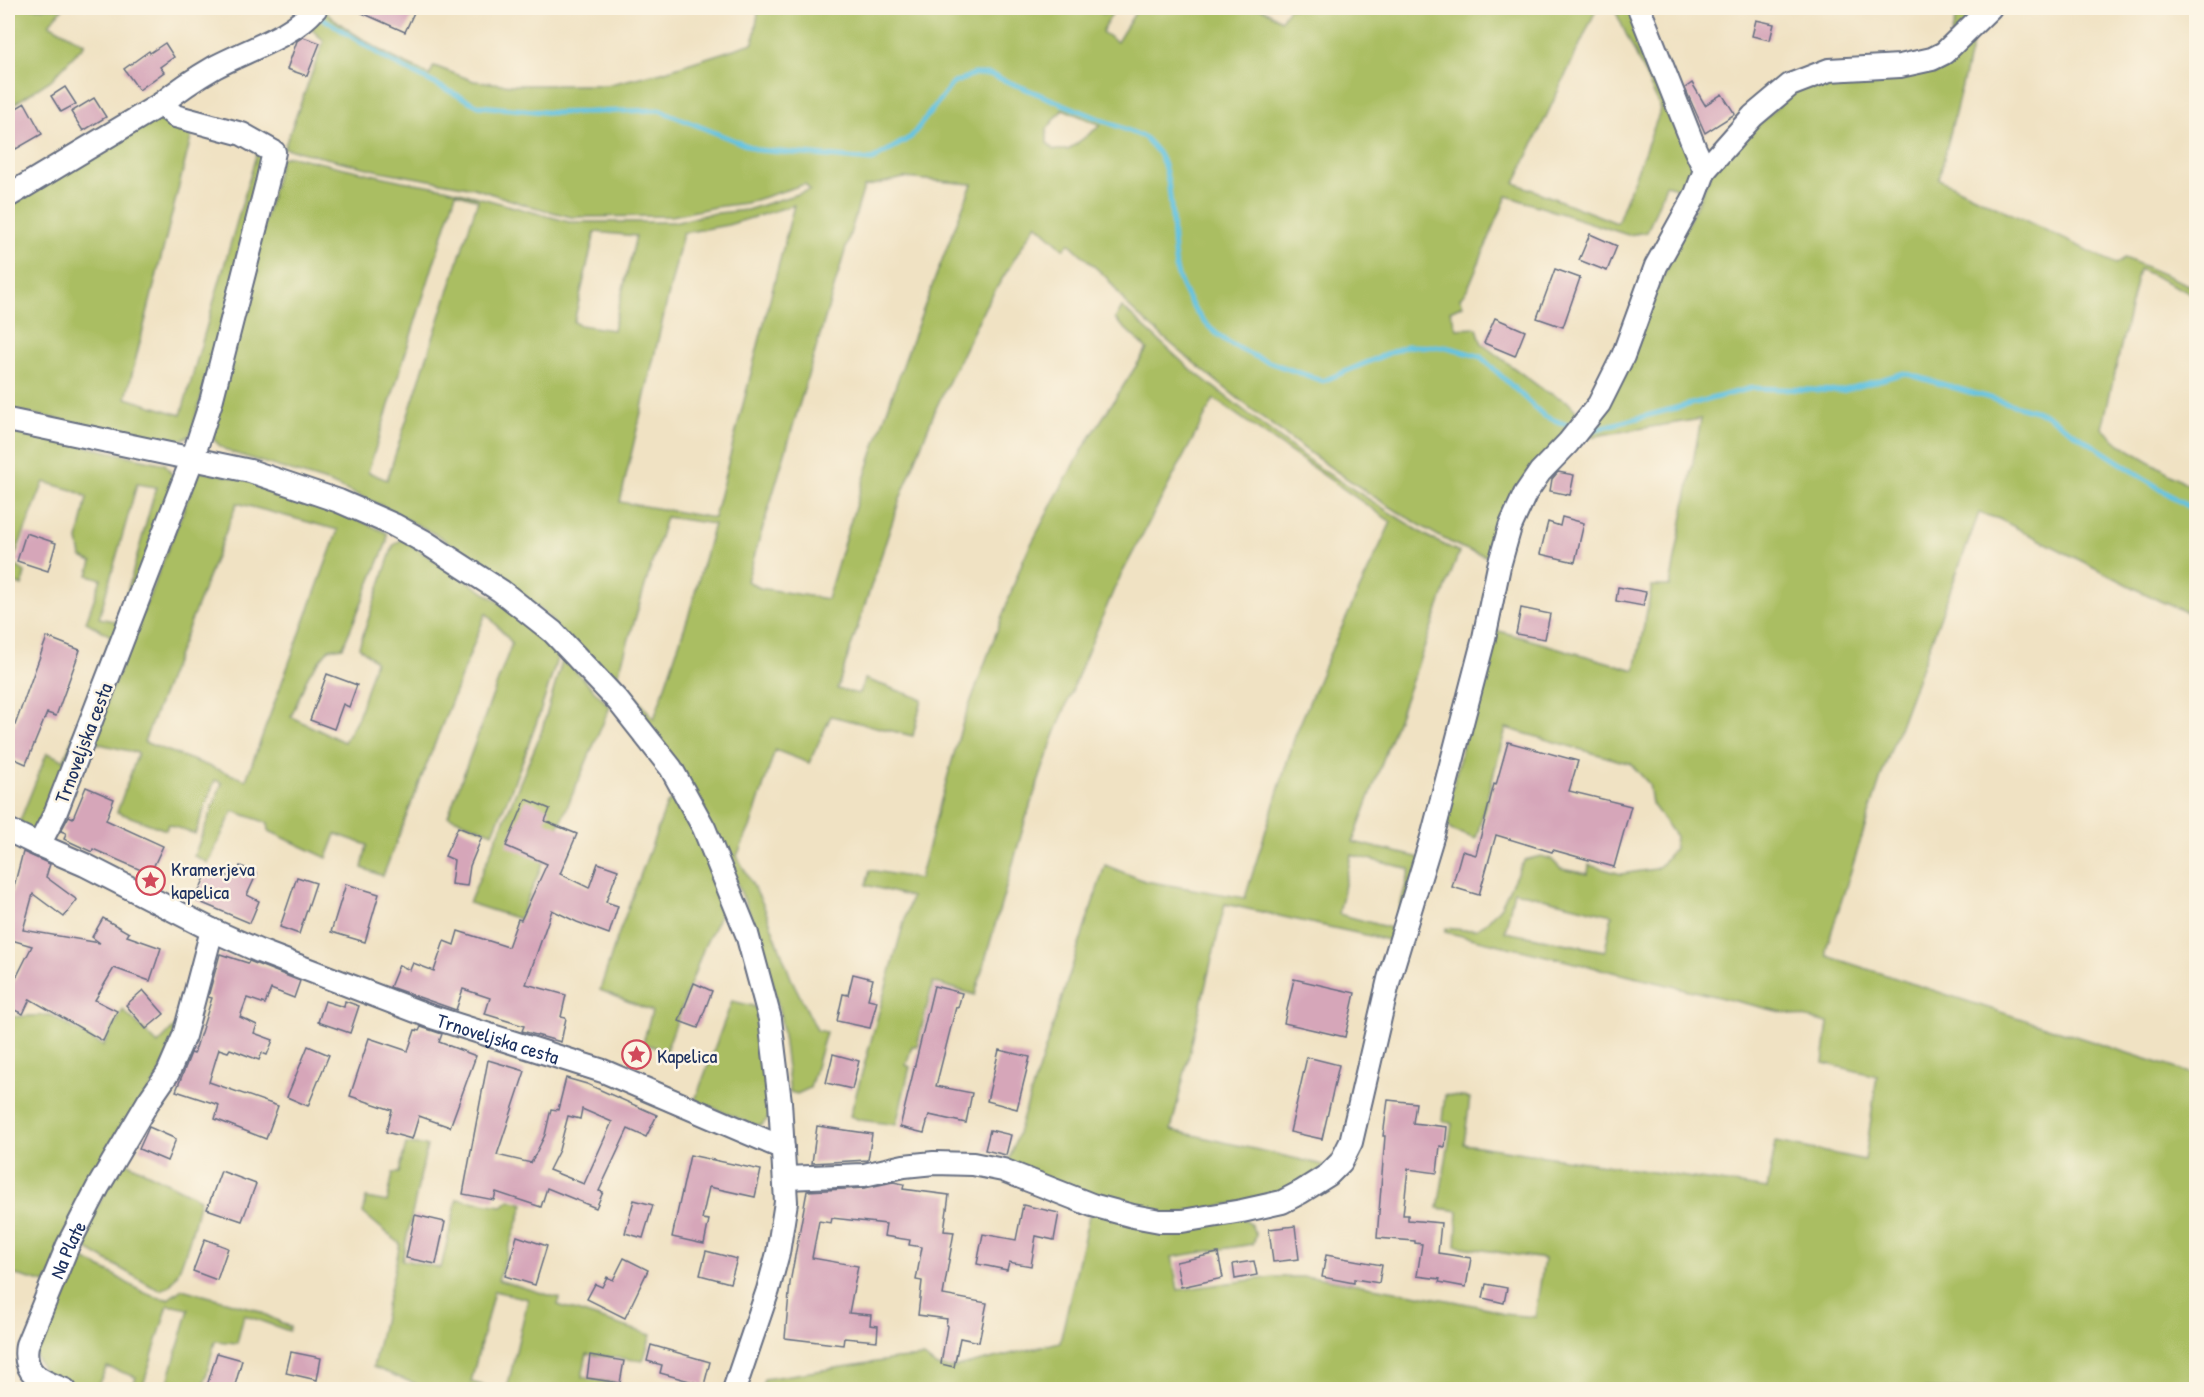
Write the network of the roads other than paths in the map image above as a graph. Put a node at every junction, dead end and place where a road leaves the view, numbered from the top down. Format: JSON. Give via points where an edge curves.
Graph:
{"nodes":[{"id":1,"x":1639,"y":8,"type":"edge"},
{"id":2,"x":1990,"y":8,"type":"edge"},
{"id":3,"x":311,"y":14,"type":"edge"},
{"id":4,"x":160,"y":104,"type":"junction"},
{"id":5,"x":1706,"y":170,"type":"junction"},
{"id":6,"x":8,"y":196,"type":"edge"},
{"id":7,"x":8,"y":420,"type":"edge"},
{"id":8,"x":192,"y":460,"type":"junction"},
{"id":9,"x":8,"y":830,"type":"edge"},
{"id":10,"x":39,"y":845,"type":"junction"},
{"id":11,"x":212,"y":930,"type":"junction"},
{"id":12,"x":783,"y":1148,"type":"junction"},
{"id":13,"x":785,"y":1178,"type":"junction"},
{"id":14,"x":65,"y":1389,"type":"edge"},
{"id":15,"x":734,"y":1389,"type":"edge"}],
"edges":[{"from":1,"to":5,"type":"street"},
{"from":2,"to":5,"type":"street","via":[[1932,59],[1900,66],[1829,70],[1790,86],[1753,116]]},
{"from":3,"to":4,"type":"street","via":[[289,31],[214,68]]},
{"from":4,"to":6,"type":"street"},
{"from":4,"to":8,"type":"street","name":"Trnoveljska cesta","via":[[175,116],[242,134],[274,152],[211,402]]},
{"from":5,"to":13,"type":"street","via":[[1656,266],[1623,356],[1599,404],[1540,472],[1510,527],[1433,834],[1389,979],[1351,1142],[1341,1162],[1328,1175],[1282,1202],[1204,1219],[1160,1221],[1092,1205],[1003,1170],[973,1164],[934,1163],[864,1175]]},
{"from":7,"to":8,"type":"street"},
{"from":8,"to":10,"type":"street","name":"Trnoveljska cesta","via":[[59,805]]},
{"from":8,"to":12,"type":"street","via":[[250,471],[339,501],[425,542],[501,591],[553,632],[618,701],[671,768],[704,828],[744,925],[770,1019]]},
{"from":9,"to":10,"type":"street"},
{"from":10,"to":11,"type":"street","name":"Trnoveljska cesta"},
{"from":11,"to":12,"type":"street","name":"Trnoveljska cesta","via":[[429,1016],[603,1071]]},
{"from":11,"to":14,"type":"street","name":"Na Plate","via":[[184,1036],[168,1073],[98,1187],[68,1245],[27,1346],[26,1362],[34,1375]]},
{"from":12,"to":13,"type":"street"},
{"from":13,"to":15,"type":"street","via":[[786,1202],[778,1253]]}]}
